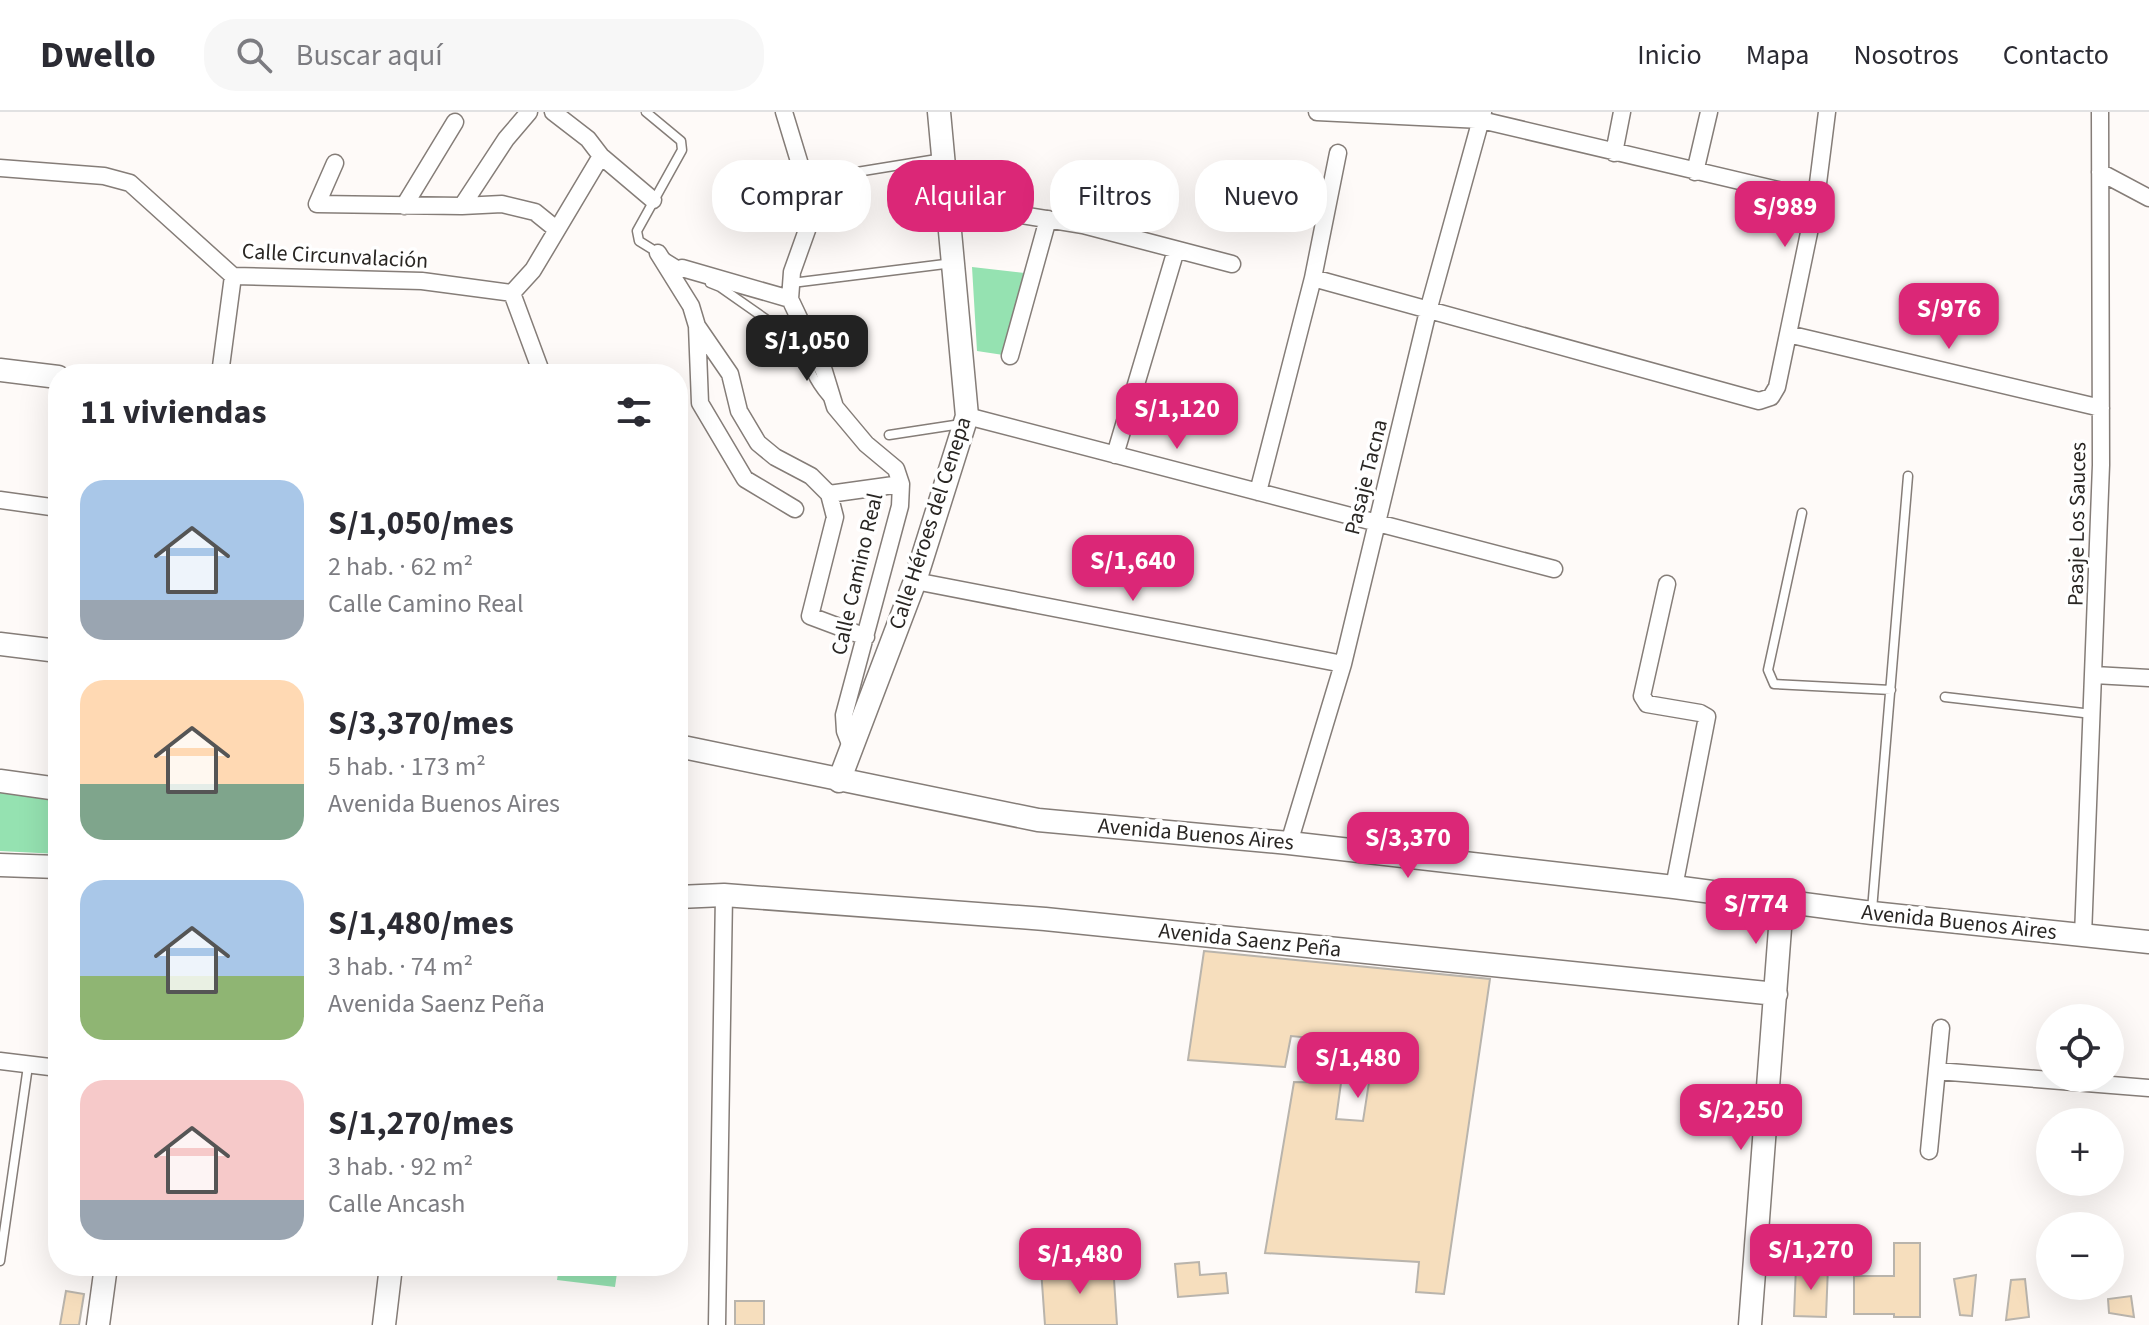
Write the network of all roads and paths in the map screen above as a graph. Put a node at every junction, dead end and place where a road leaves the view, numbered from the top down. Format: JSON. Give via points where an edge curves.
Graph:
{"nodes":[{"id":1,"x":529,"y":112,"type":"edge"},
{"id":2,"x":553,"y":112,"type":"edge"},
{"id":3,"x":646,"y":112,"type":"edge"},
{"id":4,"x":784,"y":112,"type":"edge"},
{"id":5,"x":939,"y":112,"type":"edge"},
{"id":6,"x":1317,"y":112,"type":"edge"},
{"id":7,"x":1622,"y":112,"type":"edge"},
{"id":8,"x":1709,"y":112,"type":"edge"},
{"id":9,"x":1827,"y":112,"type":"edge"},
{"id":10,"x":2100,"y":112,"type":"edge"},
{"id":11,"x":1426,"y":114,"type":"edge"},
{"id":12,"x":1482,"y":116,"type":"edge"},
{"id":13,"x":455,"y":122,"type":"dead end"},
{"id":14,"x":1338,"y":153,"type":"dead end"},
{"id":15,"x":1614,"y":153,"type":"junction"},
{"id":16,"x":601,"y":156,"type":"junction"},
{"id":17,"x":943,"y":158,"type":"joint"},
{"id":18,"x":335,"y":163,"type":"dead end"},
{"id":19,"x":0,"y":168,"type":"edge"},
{"id":20,"x":871,"y":170,"type":"edge"},
{"id":21,"x":1695,"y":172,"type":"junction"},
{"id":22,"x":2100,"y":172,"type":"junction"},
{"id":23,"x":2149,"y":198,"type":"edge"},
{"id":24,"x":1816,"y":199,"type":"junction"},
{"id":25,"x":653,"y":200,"type":"junction"},
{"id":26,"x":404,"y":206,"type":"junction"},
{"id":27,"x":462,"y":206,"type":"junction"},
{"id":28,"x":1034,"y":217,"type":"edge"},
{"id":29,"x":1048,"y":219,"type":"junction"},
{"id":30,"x":556,"y":229,"type":"junction"},
{"id":31,"x":951,"y":232,"type":"edge"},
{"id":32,"x":1176,"y":250,"type":"junction"},
{"id":33,"x":658,"y":253,"type":"junction"},
{"id":34,"x":954,"y":263,"type":"junction"},
{"id":35,"x":1232,"y":264,"type":"dead end"},
{"id":36,"x":682,"y":268,"type":"junction"},
{"id":37,"x":233,"y":276,"type":"junction"},
{"id":38,"x":1313,"y":278,"type":"junction"},
{"id":39,"x":790,"y":291,"type":"junction"},
{"id":40,"x":512,"y":293,"type":"junction"},
{"id":41,"x":1428,"y":311,"type":"junction"},
{"id":42,"x":697,"y":326,"type":"junction"},
{"id":43,"x":1788,"y":334,"type":"junction"},
{"id":44,"x":1010,"y":356,"type":"dead end"},
{"id":45,"x":221,"y":364,"type":"edge"},
{"id":46,"x":538,"y":364,"type":"edge"},
{"id":47,"x":0,"y":370,"type":"edge"},
{"id":48,"x":48,"y":376,"type":"edge"},
{"id":49,"x":835,"y":407,"type":"junction"},
{"id":50,"x":2101,"y":408,"type":"junction"},
{"id":51,"x":966,"y":419,"type":"junction"},
{"id":52,"x":889,"y":435,"type":"dead end"},
{"id":53,"x":1115,"y":455,"type":"junction"},
{"id":54,"x":1908,"y":476,"type":"dead end"},
{"id":55,"x":901,"y":484,"type":"junction"},
{"id":56,"x":1258,"y":492,"type":"junction"},
{"id":57,"x":829,"y":494,"type":"junction"},
{"id":58,"x":0,"y":500,"type":"edge"},
{"id":59,"x":48,"y":507,"type":"edge"},
{"id":60,"x":795,"y":509,"type":"dead end"},
{"id":61,"x":1802,"y":513,"type":"dead end"},
{"id":62,"x":1377,"y":524,"type":"junction"},
{"id":63,"x":1554,"y":569,"type":"dead end"},
{"id":64,"x":915,"y":581,"type":"junction"},
{"id":65,"x":1667,"y":584,"type":"dead end"},
{"id":66,"x":866,"y":637,"type":"junction"},
{"id":67,"x":0,"y":644,"type":"edge"},
{"id":68,"x":48,"y":650,"type":"edge"},
{"id":69,"x":1343,"y":664,"type":"junction"},
{"id":70,"x":2094,"y":675,"type":"junction"},
{"id":71,"x":2149,"y":678,"type":"edge"},
{"id":72,"x":1891,"y":690,"type":"junction"},
{"id":73,"x":1945,"y":697,"type":"dead end"},
{"id":74,"x":2093,"y":714,"type":"junction"},
{"id":75,"x":688,"y":748,"type":"edge"},
{"id":76,"x":852,"y":749,"type":"junction"},
{"id":77,"x":0,"y":781,"type":"edge"},
{"id":78,"x":839,"y":781,"type":"junction"},
{"id":79,"x":48,"y":788,"type":"edge"},
{"id":80,"x":1289,"y":843,"type":"junction"},
{"id":81,"x":0,"y":865,"type":"edge"},
{"id":82,"x":48,"y":867,"type":"edge"},
{"id":83,"x":1674,"y":887,"type":"junction"},
{"id":84,"x":688,"y":888,"type":"edge"},
{"id":85,"x":724,"y":895,"type":"junction"},
{"id":86,"x":688,"y":897,"type":"edge"},
{"id":87,"x":1782,"y":902,"type":"junction"},
{"id":88,"x":1872,"y":913,"type":"junction"},
{"id":89,"x":2083,"y":936,"type":"junction"},
{"id":90,"x":2149,"y":942,"type":"edge"},
{"id":91,"x":1776,"y":994,"type":"junction"},
{"id":92,"x":1941,"y":1028,"type":"dead end"},
{"id":93,"x":0,"y":1061,"type":"edge"},
{"id":94,"x":28,"y":1066,"type":"junction"},
{"id":95,"x":48,"y":1067,"type":"edge"},
{"id":96,"x":1937,"y":1071,"type":"junction"},
{"id":97,"x":2149,"y":1088,"type":"edge"},
{"id":98,"x":1929,"y":1151,"type":"dead end"},
{"id":99,"x":0,"y":1261,"type":"edge"},
{"id":100,"x":105,"y":1276,"type":"edge"},
{"id":101,"x":390,"y":1276,"type":"edge"},
{"id":102,"x":98,"y":1325,"type":"edge"},
{"id":103,"x":384,"y":1325,"type":"edge"},
{"id":104,"x":717,"y":1325,"type":"edge"},
{"id":105,"x":1750,"y":1325,"type":"edge"}],
"edges":[{"from":1,"to":27,"type":"street"},
{"from":2,"to":16,"type":"street"},
{"from":3,"to":25,"type":"lane","via":[[681,141],[682,150]]},
{"from":4,"to":39,"type":"street","via":[[812,204]]},
{"from":5,"to":17,"type":"main road","name":"Calle Héroes del Cenepa"},
{"from":6,"to":11,"type":"street"},
{"from":7,"to":15,"type":"street"},
{"from":8,"to":21,"type":"street"},
{"from":9,"to":24,"type":"street"},
{"from":10,"to":22,"type":"street","name":"Pasaje Los Sauces"},
{"from":11,"to":12,"type":"street"},
{"from":12,"to":15,"type":"street"},
{"from":12,"to":41,"type":"street","name":"Pasaje Tacna"},
{"from":13,"to":26,"type":"street"},
{"from":14,"to":38,"type":"street"},
{"from":15,"to":21,"type":"street"},
{"from":16,"to":25,"type":"street"},
{"from":16,"to":30,"type":"street"},
{"from":17,"to":20,"type":"lane"},
{"from":18,"to":26,"type":"street","via":[[317,204]]},
{"from":19,"to":37,"type":"street","name":"Calle Circunvalación","via":[[130,183]]},
{"from":21,"to":24,"type":"street"},
{"from":22,"to":23,"type":"street"},
{"from":22,"to":50,"type":"street","name":"Pasaje Los Sauces"},
{"from":24,"to":43,"type":"street"},
{"from":25,"to":33,"type":"lane","via":[[637,231],[639,241]]},
{"from":26,"to":27,"type":"street"},
{"from":27,"to":30,"type":"street","via":[[513,206],[535,212]]},
{"from":28,"to":29,"type":"street"},
{"from":29,"to":32,"type":"street"},
{"from":29,"to":44,"type":"street"},
{"from":30,"to":40,"type":"street","via":[[533,270]]},
{"from":31,"to":34,"type":"main road","name":"Calle Héroes del Cenepa"},
{"from":32,"to":35,"type":"street"},
{"from":32,"to":53,"type":"street"},
{"from":33,"to":36,"type":"lane"},
{"from":33,"to":42,"type":"street","via":[[691,306]]},
{"from":34,"to":39,"type":"lane"},
{"from":34,"to":51,"type":"main road","name":"Calle Héroes del Cenepa"},
{"from":36,"to":39,"type":"street"},
{"from":36,"to":49,"type":"lane","via":[[720,287],[803,345],[817,385]]},
{"from":37,"to":40,"type":"street","name":"Calle Circunvalación","via":[[422,281]]},
{"from":37,"to":45,"type":"street"},
{"from":38,"to":41,"type":"street"},
{"from":38,"to":56,"type":"street"},
{"from":39,"to":49,"type":"street","name":"Calle Camino Real"},
{"from":40,"to":46,"type":"street"},
{"from":41,"to":43,"type":"street","via":[[1759,401],[1771,397],[1777,387]]},
{"from":41,"to":62,"type":"street","name":"Pasaje Tacna"},
{"from":42,"to":57,"type":"street","via":[[730,374],[739,411],[758,443],[811,476]]},
{"from":42,"to":60,"type":"street","via":[[700,403],[745,479]]},
{"from":43,"to":50,"type":"street"},
{"from":47,"to":48,"type":"main road"},
{"from":49,"to":55,"type":"street","name":"Calle Camino Real","via":[[896,469]]},
{"from":50,"to":70,"type":"street","name":"Pasaje Los Sauces"},
{"from":51,"to":52,"type":"lane"},
{"from":51,"to":53,"type":"street"},
{"from":51,"to":64,"type":"main road","name":"Calle Héroes del Cenepa"},
{"from":53,"to":56,"type":"street"},
{"from":54,"to":72,"type":"lane"},
{"from":55,"to":57,"type":"street"},
{"from":55,"to":66,"type":"street","name":"Calle Camino Real"},
{"from":56,"to":62,"type":"street"},
{"from":57,"to":66,"type":"street","via":[[835,517],[810,616]]},
{"from":58,"to":59,"type":"street"},
{"from":61,"to":72,"type":"lane","via":[[1770,679],[1774,684]]},
{"from":62,"to":63,"type":"street"},
{"from":62,"to":69,"type":"street","name":"Pasaje Tacna"},
{"from":64,"to":69,"type":"street"},
{"from":64,"to":76,"type":"main road","name":"Calle Héroes del Cenepa"},
{"from":65,"to":83,"type":"street","via":[[1642,696],[1647,704],[1707,717]]},
{"from":66,"to":76,"type":"street","name":"Calle Camino Real","via":[[844,715]]},
{"from":67,"to":68,"type":"main road"},
{"from":69,"to":80,"type":"street","name":"Pasaje Tacna"},
{"from":70,"to":71,"type":"street"},
{"from":70,"to":74,"type":"street","name":"Pasaje Los Sauces"},
{"from":72,"to":88,"type":"lane"},
{"from":73,"to":74,"type":"lane"},
{"from":74,"to":89,"type":"street","name":"Pasaje Los Sauces"},
{"from":75,"to":78,"type":"main road","name":"Avenida Buenos Aires"},
{"from":76,"to":78,"type":"main road","name":"Calle Héroes del Cenepa"},
{"from":77,"to":79,"type":"main road"},
{"from":78,"to":80,"type":"main road","name":"Avenida Buenos Aires","via":[[1038,820]]},
{"from":80,"to":83,"type":"main road","name":"Avenida Buenos Aires"},
{"from":81,"to":82,"type":"main road"},
{"from":83,"to":87,"type":"main road","name":"Avenida Buenos Aires"},
{"from":84,"to":85,"type":"main road","name":"Avenida Saenz Peña"},
{"from":85,"to":86,"type":"main road","name":"Avenida Saenz Peña"},
{"from":85,"to":91,"type":"main road","name":"Avenida Saenz Peña","via":[[1045,919]]},
{"from":85,"to":104,"type":"street"},
{"from":87,"to":88,"type":"main road","name":"Avenida Buenos Aires"},
{"from":87,"to":91,"type":"main road"},
{"from":88,"to":89,"type":"main road","name":"Avenida Buenos Aires"},
{"from":89,"to":90,"type":"main road","name":"Avenida Buenos Aires"},
{"from":91,"to":105,"type":"main road"},
{"from":92,"to":96,"type":"street"},
{"from":93,"to":94,"type":"street"},
{"from":94,"to":95,"type":"street"},
{"from":94,"to":99,"type":"lane"},
{"from":96,"to":97,"type":"street"},
{"from":96,"to":98,"type":"street"},
{"from":100,"to":102,"type":"main road"},
{"from":101,"to":103,"type":"main road"}]}
